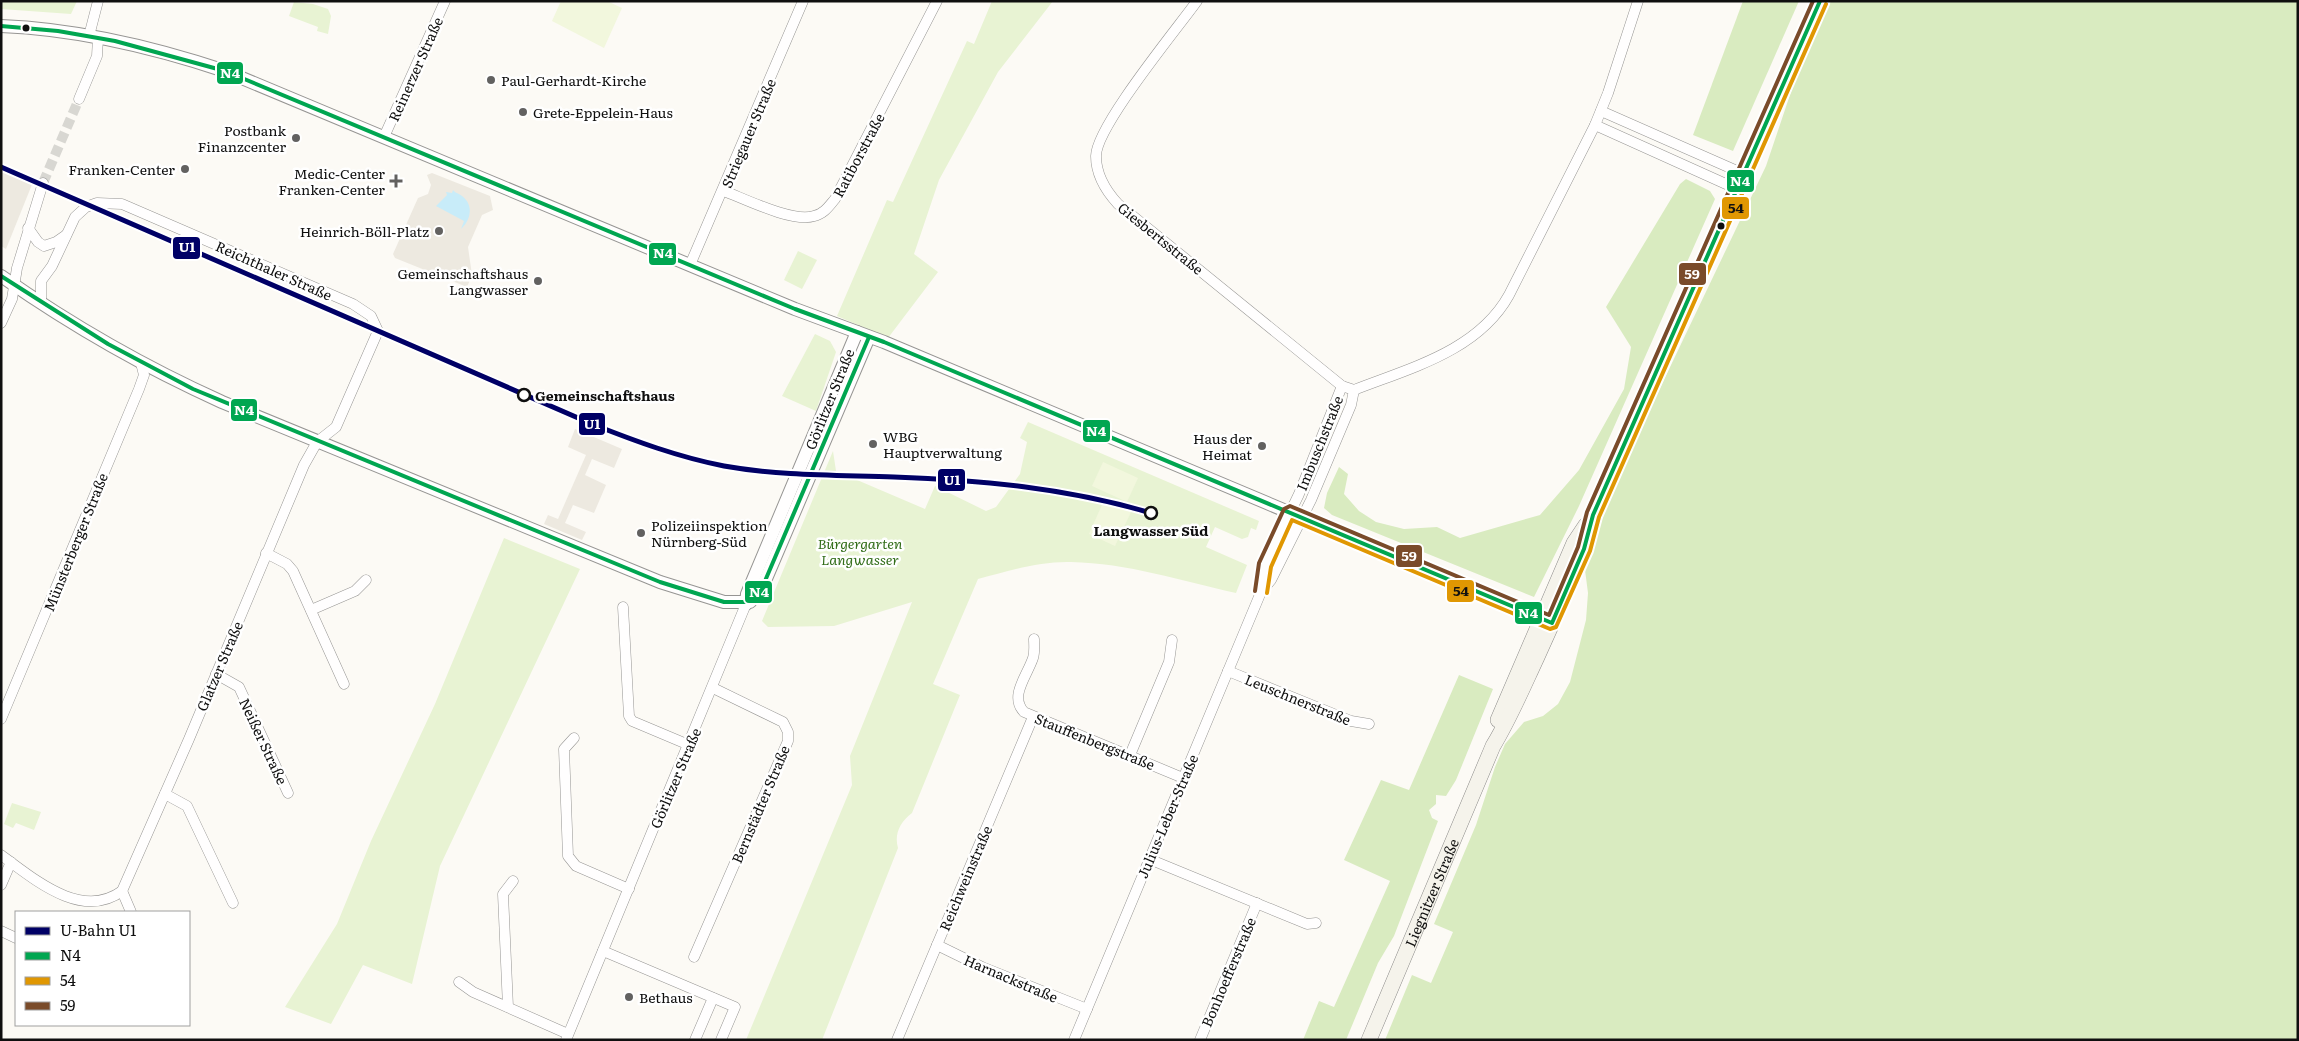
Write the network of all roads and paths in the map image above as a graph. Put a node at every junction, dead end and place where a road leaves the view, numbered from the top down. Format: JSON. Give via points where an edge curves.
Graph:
{"nodes":[{"id":1,"x":98,"y":1,"type":"edge"},
{"id":2,"x":445,"y":1,"type":"edge"},
{"id":3,"x":803,"y":1,"type":"edge"},
{"id":4,"x":937,"y":1,"type":"edge"},
{"id":5,"x":1196,"y":1,"type":"edge"},
{"id":6,"x":1638,"y":1,"type":"edge"},
{"id":7,"x":1820,"y":1,"type":"edge"},
{"id":8,"x":1,"y":26,"type":"edge"},
{"id":9,"x":93,"y":37,"type":"junction"},
{"id":10,"x":79,"y":99,"type":"tunnel mouth"},
{"id":11,"x":1601,"y":111,"type":"junction"},
{"id":12,"x":1595,"y":125,"type":"junction"},
{"id":13,"x":384,"y":137,"type":"junction"},
{"id":14,"x":1744,"y":174,"type":"junction"},
{"id":15,"x":43,"y":183,"type":"tunnel mouth"},
{"id":16,"x":1738,"y":189,"type":"junction"},
{"id":17,"x":724,"y":191,"type":"junction"},
{"id":18,"x":28,"y":228,"type":"junction"},
{"id":19,"x":67,"y":234,"type":"junction"},
{"id":20,"x":690,"y":265,"type":"junction"},
{"id":21,"x":1,"y":276,"type":"edge"},
{"id":22,"x":14,"y":285,"type":"junction"},
{"id":23,"x":40,"y":303,"type":"junction"},
{"id":24,"x":1,"y":322,"type":"edge"},
{"id":25,"x":857,"y":332,"type":"junction"},
{"id":26,"x":869,"y":337,"type":"junction"},
{"id":27,"x":141,"y":363,"type":"junction"},
{"id":28,"x":1342,"y":386,"type":"junction"},
{"id":29,"x":1354,"y":390,"type":"junction"},
{"id":30,"x":317,"y":442,"type":"junction"},
{"id":31,"x":1289,"y":512,"type":"junction"},
{"id":32,"x":1302,"y":517,"type":"junction"},
{"id":33,"x":266,"y":553,"type":"junction"},
{"id":34,"x":366,"y":580,"type":"dead end"},
{"id":35,"x":1261,"y":592,"type":"junction"},
{"id":36,"x":746,"y":604,"type":"junction"},
{"id":37,"x":623,"y":607,"type":"dead end"},
{"id":38,"x":311,"y":610,"type":"junction"},
{"id":39,"x":1546,"y":621,"type":"junction"},
{"id":40,"x":1034,"y":639,"type":"dead end"},
{"id":41,"x":1172,"y":640,"type":"dead end"},
{"id":42,"x":1228,"y":671,"type":"junction"},
{"id":43,"x":216,"y":674,"type":"junction"},
{"id":44,"x":344,"y":684,"type":"dead end"},
{"id":45,"x":713,"y":688,"type":"junction"},
{"id":46,"x":1034,"y":717,"type":"junction"},
{"id":47,"x":1,"y":719,"type":"edge"},
{"id":48,"x":1369,"y":724,"type":"dead end"},
{"id":49,"x":574,"y":738,"type":"dead end"},
{"id":50,"x":689,"y":745,"type":"junction"},
{"id":51,"x":1130,"y":755,"type":"junction"},
{"id":52,"x":1183,"y":778,"type":"junction"},
{"id":53,"x":288,"y":793,"type":"dead end"},
{"id":54,"x":165,"y":794,"type":"junction"},
{"id":55,"x":1,"y":855,"type":"edge"},
{"id":56,"x":1149,"y":859,"type":"junction"},
{"id":57,"x":11,"y":862,"type":"junction"},
{"id":58,"x":513,"y":881,"type":"dead end"},
{"id":59,"x":1,"y":885,"type":"edge"},
{"id":60,"x":629,"y":889,"type":"junction"},
{"id":61,"x":122,"y":891,"type":"junction"},
{"id":62,"x":233,"y":903,"type":"dead end"},
{"id":63,"x":1257,"y":903,"type":"junction"},
{"id":64,"x":131,"y":911,"type":"edge"},
{"id":65,"x":1316,"y":923,"type":"dead end"},
{"id":66,"x":1,"y":931,"type":"edge"},
{"id":67,"x":15,"y":938,"type":"edge"},
{"id":68,"x":936,"y":945,"type":"junction"},
{"id":69,"x":603,"y":951,"type":"junction"},
{"id":70,"x":694,"y":957,"type":"dead end"},
{"id":71,"x":459,"y":982,"type":"dead end"},
{"id":72,"x":713,"y":998,"type":"junction"},
{"id":73,"x":508,"y":1007,"type":"junction"},
{"id":74,"x":1087,"y":1009,"type":"junction"},
{"id":75,"x":567,"y":1037,"type":"edge"},
{"id":76,"x":696,"y":1040,"type":"edge"},
{"id":77,"x":721,"y":1040,"type":"edge"},
{"id":78,"x":896,"y":1040,"type":"edge"},
{"id":79,"x":1074,"y":1040,"type":"edge"},
{"id":80,"x":1200,"y":1040,"type":"edge"},
{"id":81,"x":1369,"y":1040,"type":"edge"}],
"edges":[{"from":1,"to":9,"type":"street"},
{"from":2,"to":13,"type":"street","name":"Reinerzer Straße"},
{"from":3,"to":17,"type":"street","name":"Striegauer Straße"},
{"from":4,"to":17,"type":"street","name":"Ratiborstraße","via":[[827,210],[814,217],[796,217]]},
{"from":5,"to":28,"type":"street","name":"Giesbertsstraße","via":[[1108,122],[1096,155],[1102,182],[1118,204]]},
{"from":6,"to":11,"type":"street","name":"Imbuschstraße"},
{"from":7,"to":14,"type":"main road","name":"Liegnitzer Straße"},
{"from":8,"to":9,"type":"street","via":[[48,28]]},
{"from":9,"to":10,"type":"street","via":[[96,56]]},
{"from":9,"to":13,"type":"street","via":[[225,71]]},
{"from":11,"to":12,"type":"street","name":"Imbuschstraße"},
{"from":11,"to":14,"type":"street"},
{"from":12,"to":16,"type":"street"},
{"from":12,"to":29,"type":"street","name":"Imbuschstraße","via":[[1496,316],[1456,348]]},
{"from":13,"to":20,"type":"street"},
{"from":14,"to":16,"type":"main road","name":"Liegnitzer Straße"},
{"from":15,"to":18,"type":"street"},
{"from":16,"to":39,"type":"main road","name":"Liegnitzer Straße","via":[[1592,515],[1574,542]]},
{"from":17,"to":20,"type":"street","name":"Striegauer Straße"},
{"from":18,"to":19,"type":"street","via":[[44,246]]},
{"from":18,"to":22,"type":"street"},
{"from":19,"to":23,"type":"street","name":"Reichthaler Straße","via":[[41,281]]},
{"from":19,"to":30,"type":"street","name":"Reichthaler Straße","via":[[75,218],[86,207],[97,203],[122,204],[353,304],[371,316],[378,332],[336,427]]},
{"from":20,"to":25,"type":"street"},
{"from":21,"to":22,"type":"street"},
{"from":22,"to":23,"type":"street"},
{"from":22,"to":24,"type":"street","via":[[12,299]]},
{"from":23,"to":27,"type":"street"},
{"from":25,"to":26,"type":"street"},
{"from":25,"to":36,"type":"street","name":"Görlitzer Straße","via":[[747,594]]},
{"from":26,"to":31,"type":"street"},
{"from":26,"to":36,"type":"street","name":"Görlitzer Straße","via":[[762,588]]},
{"from":27,"to":30,"type":"street","via":[[206,395]]},
{"from":27,"to":47,"type":"street","name":"Münsterberger Straße","via":[[144,375],[139,389]]},
{"from":28,"to":29,"type":"street","name":"Imbuschstraße"},
{"from":28,"to":31,"type":"street","name":"Imbuschstraße"},
{"from":29,"to":32,"type":"street","name":"Imbuschstraße","via":[[1351,405]]},
{"from":30,"to":33,"type":"street","name":"Glatzer Straße"},
{"from":30,"to":36,"type":"street","via":[[368,460],[660,582],[724,602]]},
{"from":31,"to":32,"type":"street"},
{"from":31,"to":35,"type":"street","name":"Julius-Leber-Straße","via":[[1265,565]]},
{"from":32,"to":35,"type":"street","name":"Julius-Leber-Straße","via":[[1271,580]]},
{"from":32,"to":39,"type":"street"},
{"from":33,"to":38,"type":"street","via":[[287,564]]},
{"from":33,"to":43,"type":"street","name":"Glatzer Straße"},
{"from":34,"to":38,"type":"street","via":[[355,591]]},
{"from":35,"to":42,"type":"street","name":"Julius-Leber-Straße"},
{"from":36,"to":45,"type":"street","name":"Görlitzer Straße"},
{"from":37,"to":50,"type":"street","via":[[629,716],[632,721]]},
{"from":38,"to":44,"type":"street"},
{"from":39,"to":81,"type":"main road","name":"Liegnitzer Straße","via":[[1501,713],[1493,746]]},
{"from":40,"to":46,"type":"street","name":"Stauffenbergstraße","via":[[1034,656],[1017,698],[1018,705]]},
{"from":41,"to":51,"type":"street","via":[[1170,662]]},
{"from":42,"to":48,"type":"street","name":"Leuschnerstraße","via":[[1351,722]]},
{"from":42,"to":52,"type":"street","name":"Julius-Leber-Straße"},
{"from":43,"to":53,"type":"street","name":"Neißer Straße","via":[[239,687]]},
{"from":43,"to":54,"type":"street","name":"Glatzer Straße"},
{"from":45,"to":50,"type":"street","name":"Görlitzer Straße"},
{"from":45,"to":70,"type":"street","name":"Bernstädter Straße","via":[[783,722],[788,741]]},
{"from":46,"to":51,"type":"street","name":"Stauffenbergstraße"},
{"from":46,"to":68,"type":"street","name":"Reichweinstraße"},
{"from":49,"to":60,"type":"street","via":[[564,749],[568,856],[576,866]]},
{"from":50,"to":60,"type":"street","name":"Görlitzer Straße"},
{"from":51,"to":52,"type":"street","name":"Stauffenbergstraße"},
{"from":52,"to":56,"type":"street","name":"Julius-Leber-Straße"},
{"from":54,"to":61,"type":"street","name":"Glatzer Straße"},
{"from":54,"to":62,"type":"street","via":[[187,806]]},
{"from":55,"to":57,"type":"street"},
{"from":56,"to":63,"type":"street","name":"Bonhoefferstraße"},
{"from":56,"to":74,"type":"street","name":"Julius-Leber-Straße"},
{"from":57,"to":59,"type":"street"},
{"from":57,"to":61,"type":"street","via":[[50,890],[70,898],[98,900]]},
{"from":58,"to":73,"type":"street","via":[[503,894]]},
{"from":60,"to":69,"type":"street","name":"Görlitzer Straße"},
{"from":61,"to":64,"type":"street"},
{"from":63,"to":65,"type":"street","name":"Bonhoefferstraße","via":[[1307,924]]},
{"from":63,"to":80,"type":"street","name":"Bonhoefferstraße"},
{"from":66,"to":67,"type":"street"},
{"from":68,"to":74,"type":"street","name":"Harnackstraße"},
{"from":68,"to":78,"type":"street","name":"Reichweinstraße"},
{"from":69,"to":72,"type":"street"},
{"from":69,"to":75,"type":"street","name":"Görlitzer Straße"},
{"from":71,"to":73,"type":"street","via":[[473,992]]},
{"from":72,"to":76,"type":"street"},
{"from":72,"to":77,"type":"street","via":[[735,1007]]},
{"from":73,"to":75,"type":"street"},
{"from":74,"to":79,"type":"street","name":"Julius-Leber-Straße"}]}
